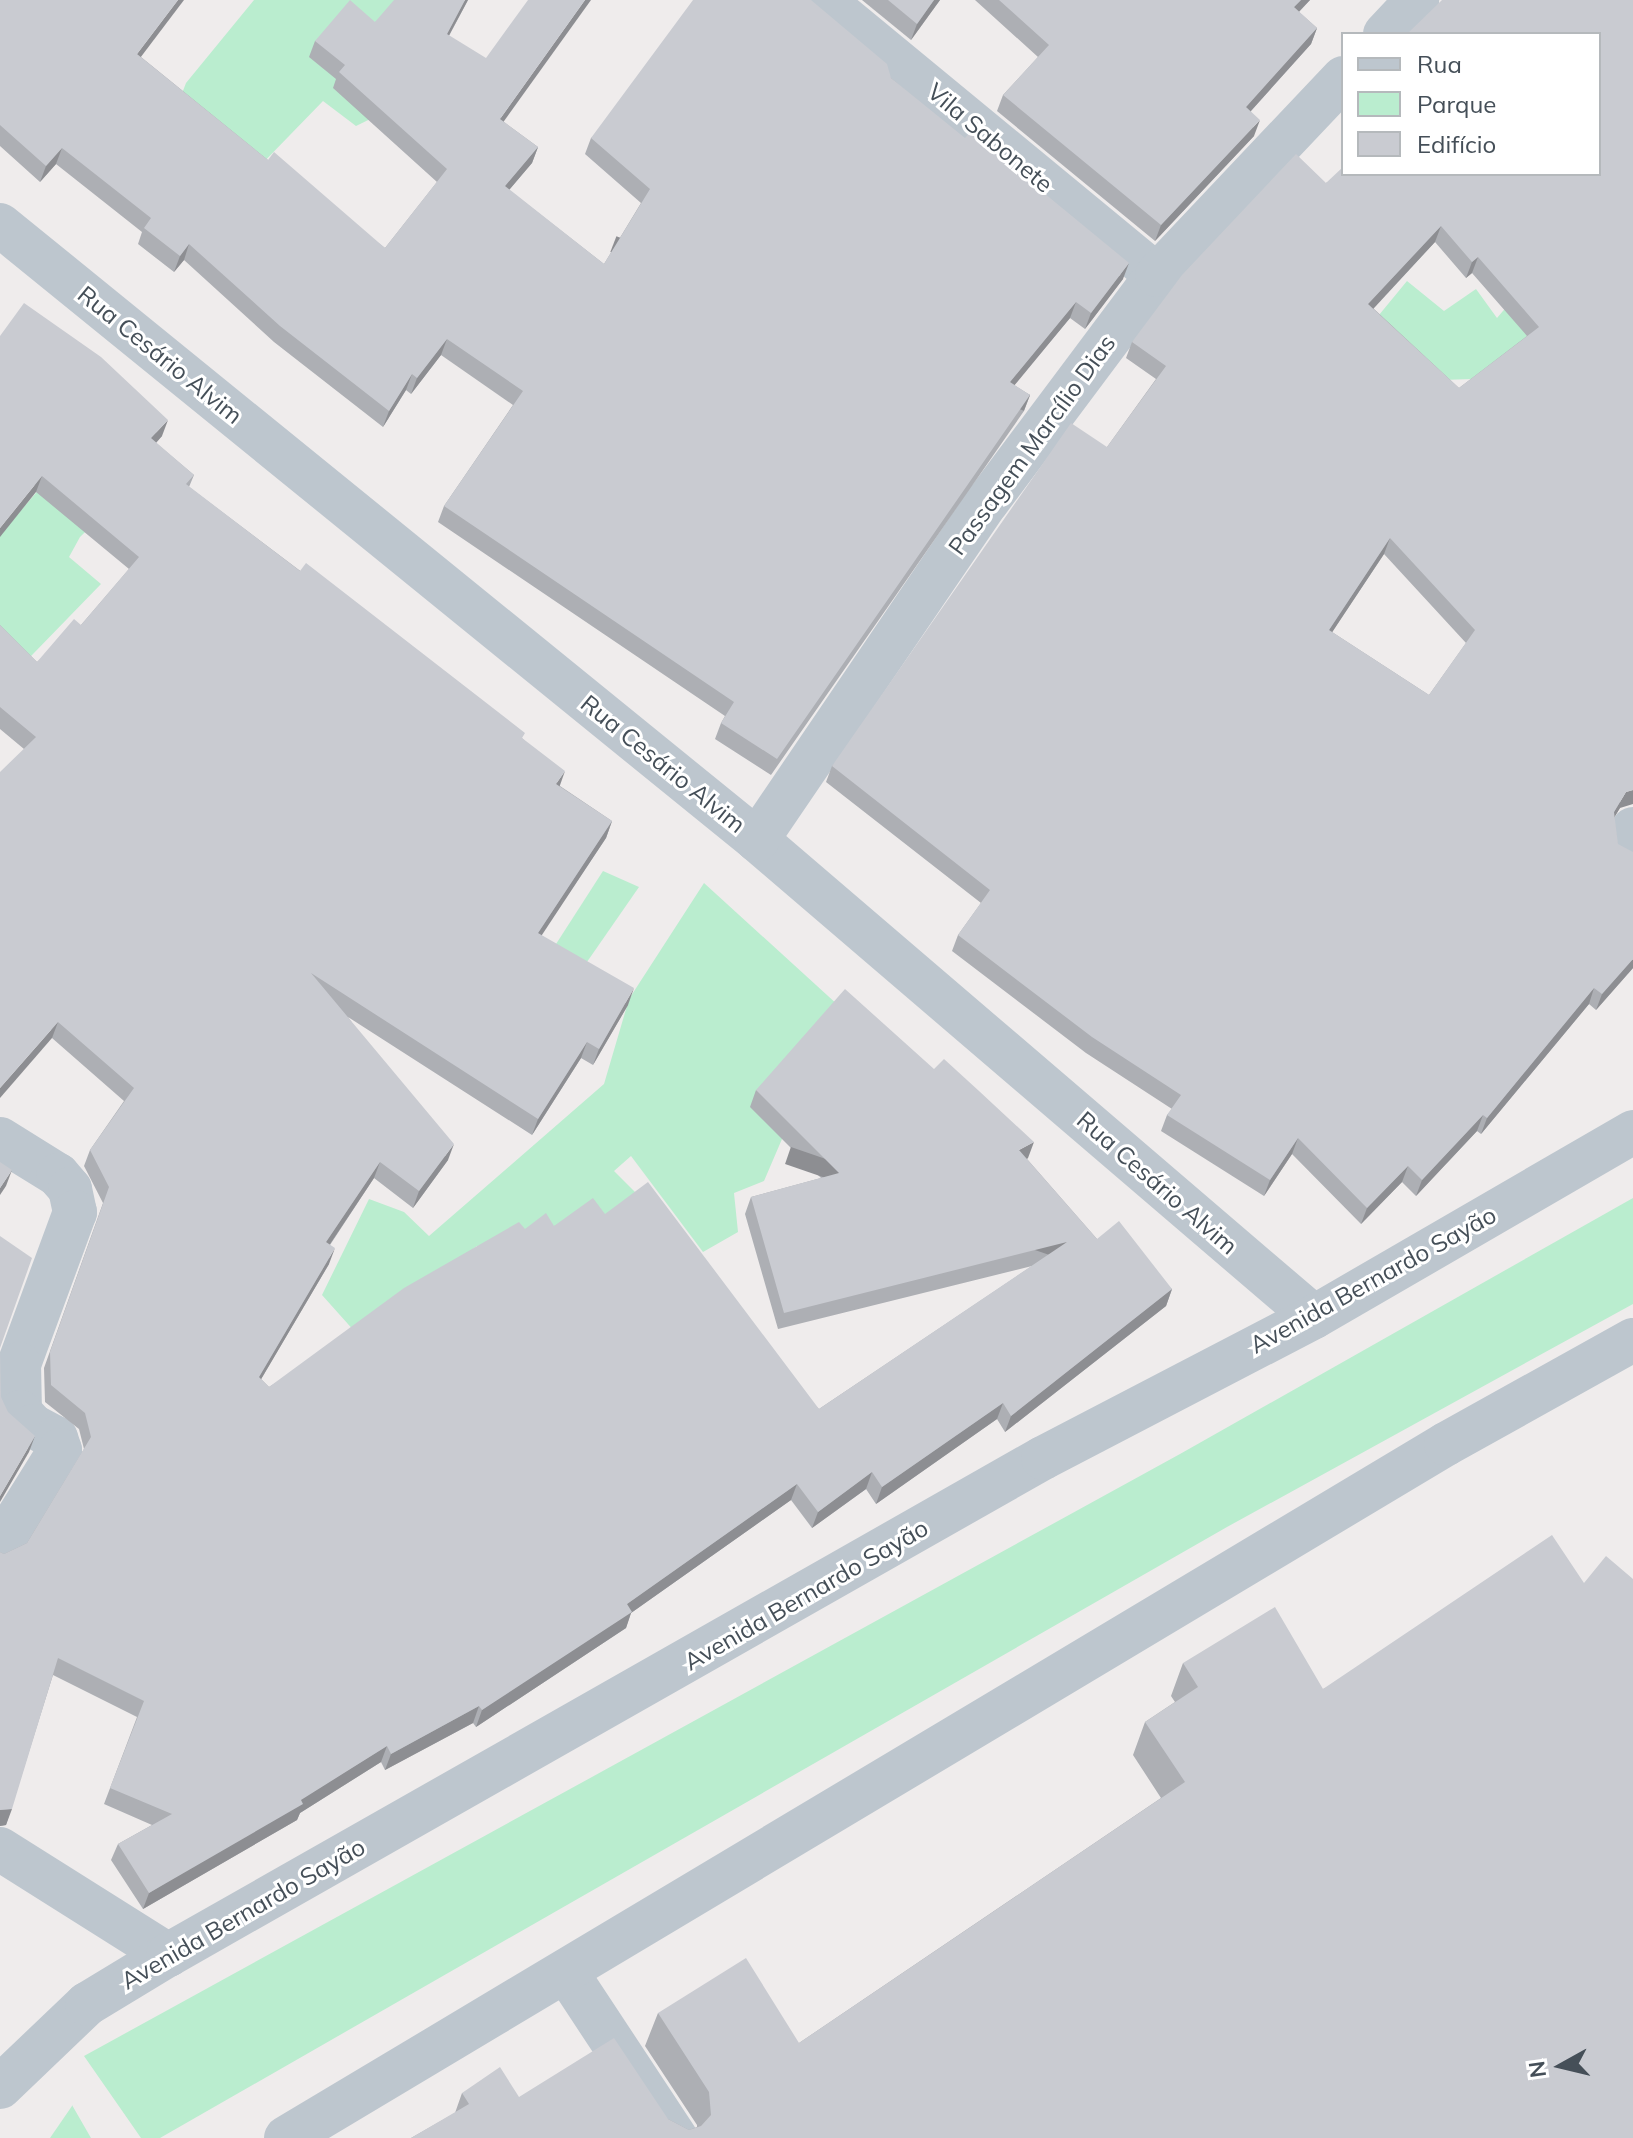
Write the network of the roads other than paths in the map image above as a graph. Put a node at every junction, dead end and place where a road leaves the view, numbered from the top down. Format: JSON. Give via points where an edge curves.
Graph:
{"nodes":[{"id":1,"x":823,"y":0,"type":"edge"},
{"id":2,"x":1417,"y":0,"type":"edge"},
{"id":3,"x":1387,"y":32,"type":"edge"},
{"id":4,"x":1341,"y":80,"type":"edge"},
{"id":5,"x":1,"y":228,"type":"edge"},
{"id":6,"x":1157,"y":275,"type":"junction"},
{"id":7,"x":1633,"y":829,"type":"edge"},
{"id":8,"x":757,"y":840,"type":"junction"},
{"id":9,"x":1633,"y":847,"type":"edge"},
{"id":10,"x":1633,"y":1132,"type":"edge"},
{"id":11,"x":0,"y":1139,"type":"edge"},
{"id":12,"x":1314,"y":1317,"type":"junction"},
{"id":13,"x":1633,"y":1340,"type":"edge"},
{"id":14,"x":0,"y":1546,"type":"edge"},
{"id":15,"x":0,"y":1849,"type":"edge"},
{"id":16,"x":168,"y":1955,"type":"junction"},
{"id":17,"x":567,"y":1973,"type":"junction"},
{"id":18,"x":0,"y":2087,"type":"edge"},
{"id":19,"x":353,"y":2122,"type":"edge"},
{"id":20,"x":286,"y":2138,"type":"edge"},
{"id":21,"x":676,"y":2138,"type":"edge"}],
"edges":[{"from":1,"to":6,"type":"street","name":"Vila Sabonete"},
{"from":2,"to":3,"type":"street"},
{"from":4,"to":6,"type":"street","name":"Passagem Marcílio Dias"},
{"from":5,"to":8,"type":"street","name":"Rua Cesário Alvim"},
{"from":6,"to":8,"type":"street","name":"Passagem Marcílio Dias","via":[[987,502]]},
{"from":7,"to":9,"type":"street"},
{"from":8,"to":12,"type":"street","name":"Rua Cesário Alvim"},
{"from":10,"to":12,"type":"street","name":"Avenida Bernardo Sayão"},
{"from":11,"to":14,"type":"street","via":[[58,1175],[70,1189],[75,1212],[19,1364],[20,1412],[56,1438],[60,1450]]},
{"from":12,"to":16,"type":"street","name":"Avenida Bernardo Sayão","via":[[1043,1458]]},
{"from":13,"to":17,"type":"street","via":[[1446,1444]]},
{"from":15,"to":16,"type":"street"},
{"from":16,"to":18,"type":"street","name":"Avenida Bernardo Sayão","via":[[87,2004]]},
{"from":17,"to":19,"type":"street"},
{"from":17,"to":21,"type":"street"},
{"from":19,"to":20,"type":"street"}]}
